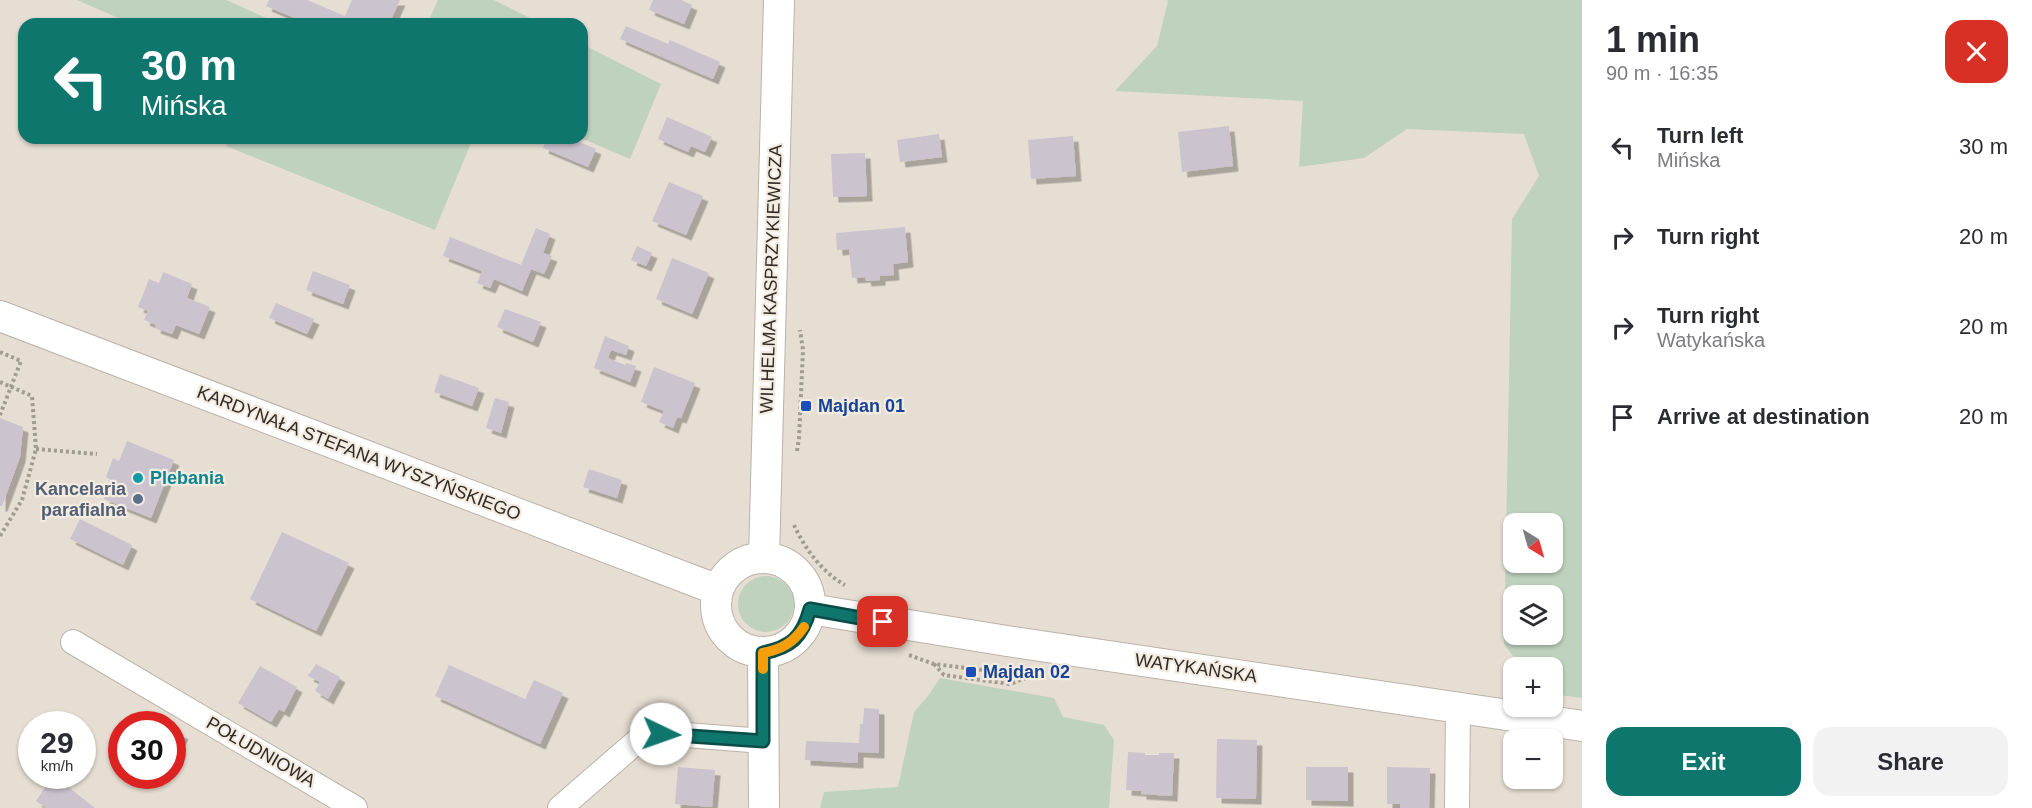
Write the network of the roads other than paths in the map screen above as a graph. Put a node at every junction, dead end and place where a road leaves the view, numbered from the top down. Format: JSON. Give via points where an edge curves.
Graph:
{"nodes":[{"id":1,"x":779,"y":0,"type":"edge"},
{"id":2,"x":0,"y":316,"type":"edge"},
{"id":3,"x":764,"y":558,"type":"junction"},
{"id":4,"x":718,"y":590,"type":"junction"},
{"id":5,"x":810,"y":609,"type":"junction"},
{"id":6,"x":73,"y":642,"type":"dead end"},
{"id":7,"x":763,"y":653,"type":"junction"},
{"id":8,"x":1458,"y":708,"type":"junction"},
{"id":9,"x":1582,"y":726,"type":"edge"},
{"id":10,"x":763,"y":741,"type":"junction"},
{"id":11,"x":355,"y":808,"type":"edge"},
{"id":12,"x":560,"y":808,"type":"edge"},
{"id":13,"x":764,"y":808,"type":"edge"},
{"id":14,"x":1457,"y":808,"type":"edge"}],
"edges":[{"from":1,"to":3,"type":"street","name":"WILHELMA KASPRZYKIEWICZA"},
{"from":2,"to":4,"type":"street","name":"KARDYNAŁA STEFANA WYSZYŃSKIEGO"},
{"from":3,"to":4,"type":"street","via":[[736,566]]},
{"from":3,"to":5,"type":"street","via":[[793,568],[809,594]]},
{"from":4,"to":7,"type":"street","via":[[717,616],[730,640]]},
{"from":5,"to":7,"type":"street","via":[[795,640]]},
{"from":5,"to":8,"type":"street","name":"WATYKAŃSKA"},
{"from":6,"to":11,"type":"street","name":"POŁUDNIOWA"},
{"from":7,"to":10,"type":"street"},
{"from":8,"to":9,"type":"street","name":"WATYKAŃSKA"},
{"from":8,"to":14,"type":"street"},
{"from":10,"to":12,"type":"street","via":[[661,734],[635,743]]},
{"from":10,"to":13,"type":"street"}]}
